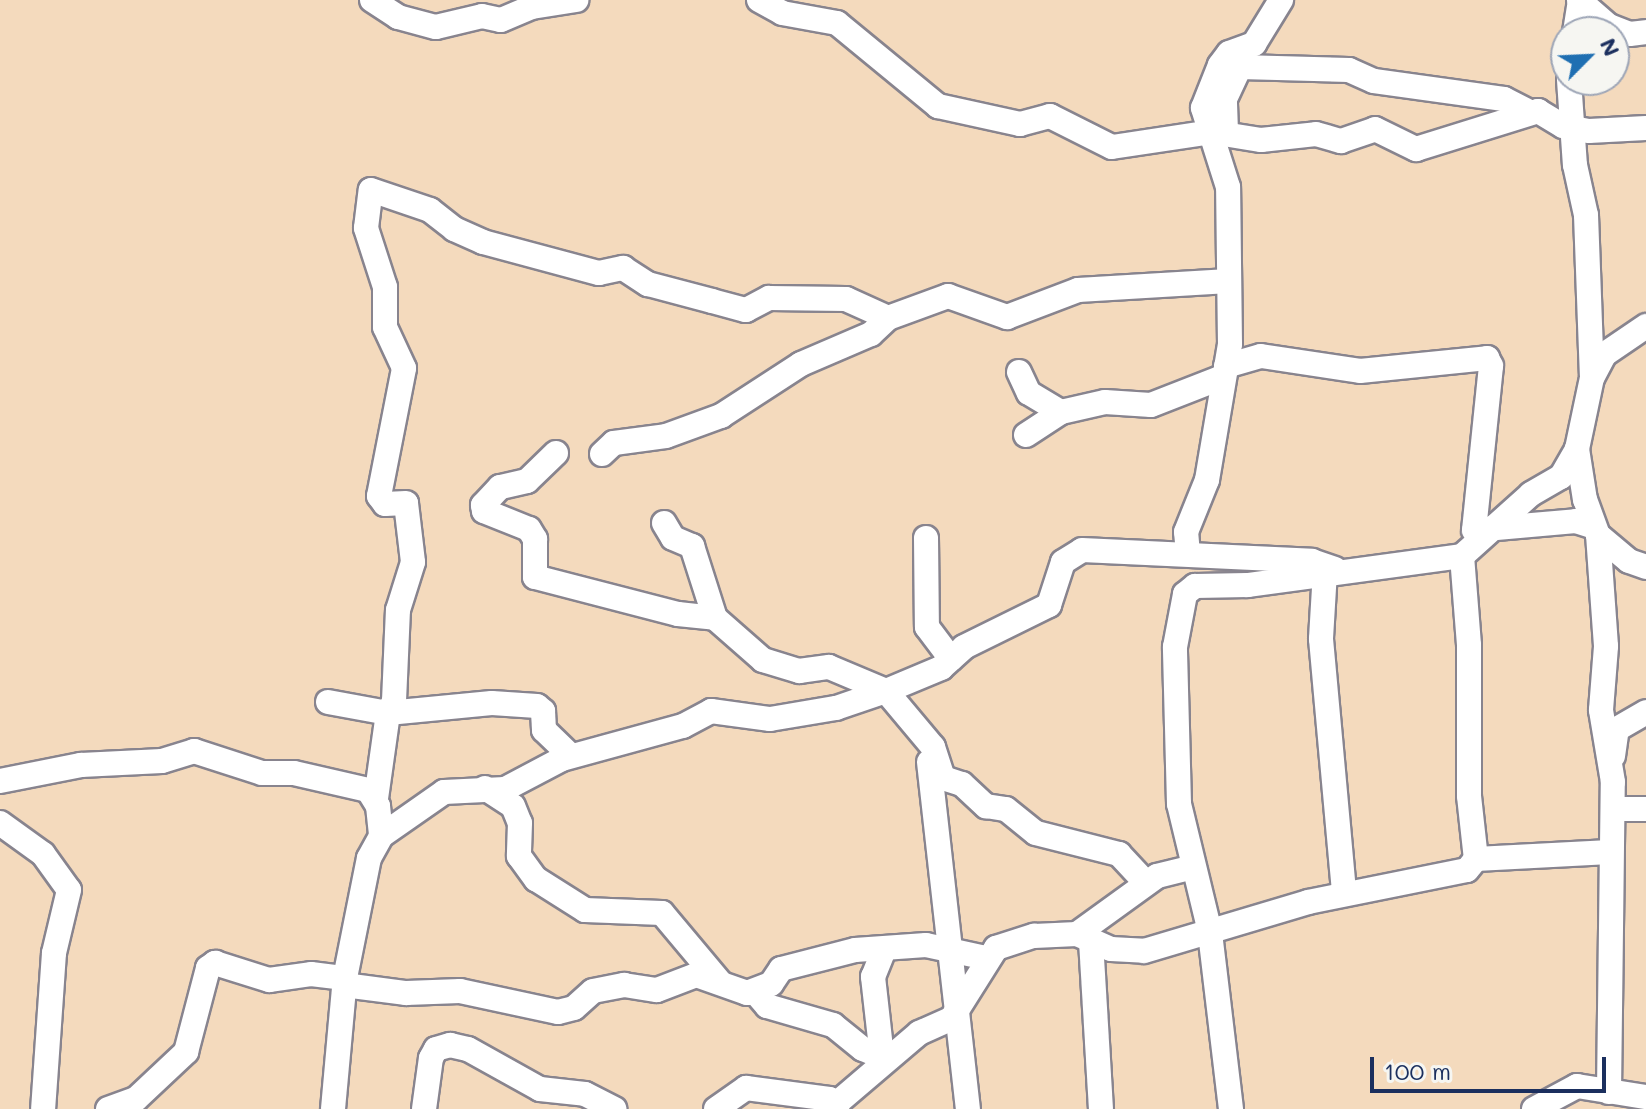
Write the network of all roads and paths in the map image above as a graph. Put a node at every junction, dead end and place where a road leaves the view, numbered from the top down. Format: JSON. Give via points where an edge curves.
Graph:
{"nodes":[{"id":1,"x":372,"y":0,"type":"edge"},
{"id":2,"x":576,"y":0,"type":"edge"},
{"id":3,"x":759,"y":0,"type":"edge"},
{"id":4,"x":1281,"y":0,"type":"edge"},
{"id":5,"x":1580,"y":0,"type":"edge"},
{"id":6,"x":1646,"y":32,"type":"edge"},
{"id":7,"x":1570,"y":96,"type":"edge"},
{"id":8,"x":1529,"y":112,"type":"junction"},
{"id":9,"x":1573,"y":128,"type":"junction"},
{"id":10,"x":1646,"y":128,"type":"edge"},
{"id":11,"x":1219,"y":132,"type":"junction"},
{"id":12,"x":1229,"y":281,"type":"junction"},
{"id":13,"x":888,"y":318,"type":"junction"},
{"id":14,"x":1646,"y":326,"type":"edge"},
{"id":15,"x":1230,"y":363,"type":"junction"},
{"id":16,"x":1019,"y":372,"type":"dead end"},
{"id":17,"x":1592,"y":378,"type":"junction"},
{"id":18,"x":1061,"y":412,"type":"junction"},
{"id":19,"x":1026,"y":435,"type":"dead end"},
{"id":20,"x":1577,"y":449,"type":"junction"},
{"id":21,"x":556,"y":453,"type":"dead end"},
{"id":22,"x":602,"y":454,"type":"dead end"},
{"id":23,"x":664,"y":523,"type":"dead end"},
{"id":24,"x":1596,"y":531,"type":"junction"},
{"id":25,"x":1483,"y":533,"type":"junction"},
{"id":26,"x":926,"y":538,"type":"dead end"},
{"id":27,"x":1188,"y":554,"type":"junction"},
{"id":28,"x":1462,"y":556,"type":"junction"},
{"id":29,"x":1646,"y":567,"type":"edge"},
{"id":30,"x":1330,"y":570,"type":"junction"},
{"id":31,"x":715,"y":618,"type":"junction"},
{"id":32,"x":951,"y":659,"type":"junction"},
{"id":33,"x":886,"y":691,"type":"junction"},
{"id":34,"x":328,"y":702,"type":"dead end"},
{"id":35,"x":1646,"y":712,"type":"edge"},
{"id":36,"x":388,"y":713,"type":"junction"},
{"id":37,"x":923,"y":733,"type":"junction"},
{"id":38,"x":571,"y":756,"type":"junction"},
{"id":39,"x":0,"y":781,"type":"edge"},
{"id":40,"x":1613,"y":782,"type":"junction"},
{"id":41,"x":485,"y":788,"type":"junction"},
{"id":42,"x":376,"y":798,"type":"junction"},
{"id":43,"x":1614,"y":809,"type":"junction"},
{"id":44,"x":1646,"y":809,"type":"edge"},
{"id":45,"x":0,"y":823,"type":"edge"},
{"id":46,"x":381,"y":836,"type":"junction"},
{"id":47,"x":1610,"y":852,"type":"junction"},
{"id":48,"x":1476,"y":859,"type":"junction"},
{"id":49,"x":1192,"y":867,"type":"junction"},
{"id":50,"x":1146,"y":883,"type":"junction"},
{"id":51,"x":1344,"y":894,"type":"junction"},
{"id":52,"x":1210,"y":932,"type":"junction"},
{"id":53,"x":1084,"y":938,"type":"junction"},
{"id":54,"x":884,"y":950,"type":"junction"},
{"id":55,"x":949,"y":950,"type":"junction"},
{"id":56,"x":986,"y":958,"type":"junction"},
{"id":57,"x":719,"y":981,"type":"junction"},
{"id":58,"x":344,"y":982,"type":"junction"},
{"id":59,"x":754,"y":991,"type":"junction"},
{"id":60,"x":957,"y":1013,"type":"junction"},
{"id":61,"x":1608,"y":1052,"type":"junction"},
{"id":62,"x":884,"y":1058,"type":"junction"},
{"id":63,"x":1581,"y":1086,"type":"junction"},
{"id":64,"x":1646,"y":1097,"type":"edge"},
{"id":65,"x":1614,"y":1099,"type":"edge"},
{"id":66,"x":834,"y":1107,"type":"edge"},
{"id":67,"x":43,"y":1109,"type":"edge"},
{"id":68,"x":108,"y":1109,"type":"edge"},
{"id":69,"x":333,"y":1109,"type":"edge"},
{"id":70,"x":424,"y":1109,"type":"edge"},
{"id":71,"x":614,"y":1109,"type":"edge"},
{"id":72,"x":716,"y":1109,"type":"edge"},
{"id":73,"x":968,"y":1109,"type":"edge"},
{"id":74,"x":1101,"y":1109,"type":"edge"},
{"id":75,"x":1231,"y":1109,"type":"edge"},
{"id":76,"x":1534,"y":1109,"type":"edge"}],
"edges":[{"from":1,"to":2,"type":"street","via":[[385,11],[436,27],[482,16],[501,20],[532,7]]},
{"from":3,"to":11,"type":"street","via":[[782,13],[837,23],[938,106],[1020,124],[1050,116],[1112,147]]},
{"from":4,"to":11,"type":"street","via":[[1254,44],[1229,53],[1220,65],[1203,108]]},
{"from":5,"to":6,"type":"street","via":[[1609,26],[1630,34]]},
{"from":7,"to":9,"type":"street"},
{"from":8,"to":9,"type":"street"},
{"from":8,"to":11,"type":"street","via":[[1416,149],[1375,129],[1341,141],[1316,134],[1261,140]]},
{"from":8,"to":11,"type":"street","via":[[1504,99],[1374,81],[1349,70],[1240,67],[1225,99]]},
{"from":9,"to":10,"type":"street","via":[[1623,133]]},
{"from":9,"to":17,"type":"street","via":[[1586,215]]},
{"from":11,"to":12,"type":"street","via":[[1228,187]]},
{"from":12,"to":13,"type":"street","via":[[1078,290],[1007,317],[954,295]]},
{"from":12,"to":15,"type":"street"},
{"from":13,"to":22,"type":"street","via":[[871,334],[801,364],[721,416],[666,436],[614,443]]},
{"from":13,"to":36,"type":"street","via":[[849,299],[769,298],[746,310],[648,284],[623,268],[599,273],[483,242],[430,210],[371,190],[366,228],[385,287],[385,327],[404,368],[379,496],[385,504],[406,503],[413,562],[398,610],[394,701]]},
{"from":14,"to":17,"type":"street","via":[[1610,348]]},
{"from":15,"to":18,"type":"street","via":[[1151,405],[1105,402]]},
{"from":15,"to":25,"type":"street","via":[[1261,356],[1360,371],[1489,359],[1474,528]]},
{"from":15,"to":27,"type":"street","via":[[1211,466],[1186,532]]},
{"from":16,"to":18,"type":"street","via":[[1029,393]]},
{"from":17,"to":20,"type":"street"},
{"from":18,"to":19,"type":"street"},
{"from":20,"to":24,"type":"street"},
{"from":20,"to":25,"type":"street","via":[[1561,477]]},
{"from":21,"to":31,"type":"street","via":[[527,481],[500,487],[483,505],[486,512],[529,529],[535,539],[535,577],[678,614]]},
{"from":23,"to":31,"type":"street","via":[[673,538],[692,546]]},
{"from":24,"to":25,"type":"street","via":[[1576,521]]},
{"from":24,"to":29,"type":"street","via":[[1629,561]]},
{"from":24,"to":40,"type":"street","via":[[1606,646],[1601,710]]},
{"from":25,"to":28,"type":"street"},
{"from":26,"to":32,"type":"street","via":[[927,627]]},
{"from":27,"to":30,"type":"street","via":[[1312,561]]},
{"from":27,"to":32,"type":"street","via":[[1082,550],[1068,555],[1049,605],[1000,626]]},
{"from":28,"to":30,"type":"street"},
{"from":28,"to":48,"type":"street","via":[[1469,645],[1469,796]]},
{"from":30,"to":49,"type":"street","via":[[1248,585],[1195,586],[1185,594],[1175,647],[1179,804]]},
{"from":30,"to":51,"type":"street","via":[[1321,639]]},
{"from":31,"to":33,"type":"street","via":[[763,660],[799,671],[829,667]]},
{"from":32,"to":33,"type":"street"},
{"from":33,"to":37,"type":"street"},
{"from":33,"to":38,"type":"street","via":[[836,708],[770,719],[711,711],[683,726]]},
{"from":34,"to":36,"type":"street"},
{"from":35,"to":40,"type":"street","via":[[1615,732]]},
{"from":36,"to":38,"type":"street","via":[[492,703],[537,706],[543,711],[544,730]]},
{"from":36,"to":42,"type":"street"},
{"from":37,"to":50,"type":"street","via":[[943,778],[962,784],[986,806],[1006,809],[1036,833],[1119,854]]},
{"from":37,"to":55,"type":"street","via":[[937,809],[934,825]]},
{"from":38,"to":41,"type":"street","via":[[517,785]]},
{"from":39,"to":42,"type":"street","via":[[81,765],[162,761],[194,751],[262,773],[294,773],[368,790]]},
{"from":40,"to":43,"type":"street"},
{"from":41,"to":46,"type":"street","via":[[444,792]]},
{"from":41,"to":57,"type":"street","via":[[513,806],[520,823],[519,856],[536,879],[585,910],[662,913]]},
{"from":42,"to":46,"type":"street"},
{"from":43,"to":44,"type":"street"},
{"from":43,"to":47,"type":"street"},
{"from":45,"to":67,"type":"street","via":[[43,854],[69,890],[54,953]]},
{"from":46,"to":58,"type":"street","via":[[369,858]]},
{"from":47,"to":48,"type":"street"},
{"from":47,"to":61,"type":"street"},
{"from":48,"to":51,"type":"street","via":[[1467,870]]},
{"from":49,"to":50,"type":"street"},
{"from":49,"to":52,"type":"street"},
{"from":50,"to":53,"type":"street"},
{"from":51,"to":52,"type":"street"},
{"from":52,"to":53,"type":"street","via":[[1144,951]]},
{"from":52,"to":75,"type":"street"},
{"from":53,"to":56,"type":"street","via":[[1009,941]]},
{"from":53,"to":74,"type":"street"},
{"from":54,"to":55,"type":"street","via":[[926,945]]},
{"from":54,"to":59,"type":"street","via":[[855,950],[785,967],[771,984]]},
{"from":54,"to":62,"type":"street","via":[[873,977]]},
{"from":55,"to":56,"type":"street"},
{"from":55,"to":60,"type":"street"},
{"from":56,"to":60,"type":"street","via":[[980,979]]},
{"from":57,"to":58,"type":"street","via":[[705,975],[657,990],[616,986],[593,991],[574,1008],[548,1012],[460,991],[406,993]]},
{"from":57,"to":59,"type":"street","via":[[734,992]]},
{"from":58,"to":68,"type":"street","via":[[311,974],[269,980],[215,963],[208,968],[186,1052],[136,1099]]},
{"from":58,"to":69,"type":"street"},
{"from":59,"to":62,"type":"street","via":[[767,1006],[833,1025]]},
{"from":60,"to":62,"type":"street"},
{"from":60,"to":73,"type":"street"},
{"from":61,"to":63,"type":"street","via":[[1601,1068]]},
{"from":61,"to":65,"type":"street"},
{"from":62,"to":66,"type":"street"},
{"from":63,"to":65,"type":"street"},
{"from":63,"to":76,"type":"street"},
{"from":64,"to":65,"type":"street"},
{"from":66,"to":72,"type":"street","via":[[746,1088]]},
{"from":70,"to":71,"type":"street","via":[[431,1058],[436,1049],[450,1045],[468,1049],[531,1085],[602,1099]]}]}
